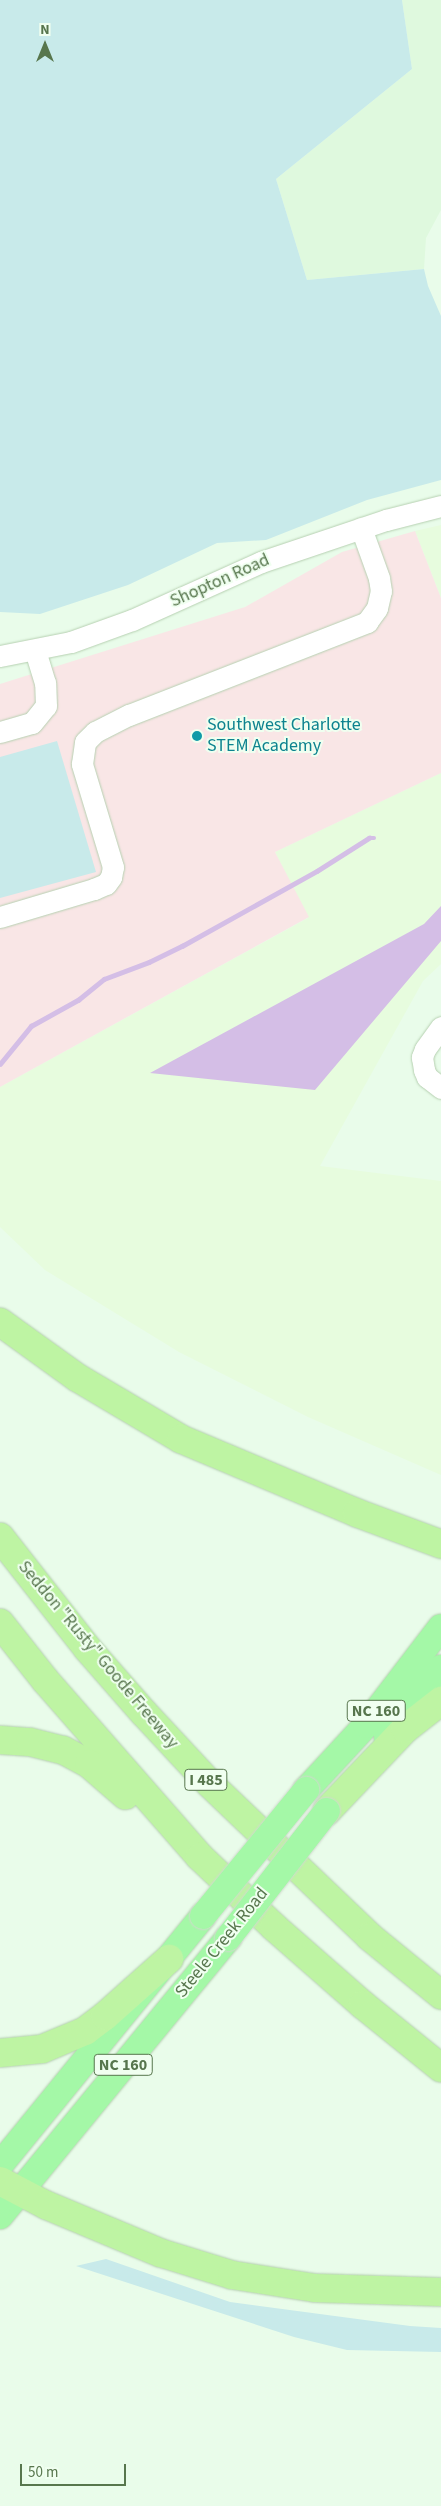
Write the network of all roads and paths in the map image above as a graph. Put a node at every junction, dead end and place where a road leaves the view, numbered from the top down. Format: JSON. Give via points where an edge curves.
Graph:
{"nodes":[{"id":1,"x":441,"y":506,"type":"edge"},
{"id":2,"x":361,"y":528,"type":"junction"},
{"id":3,"x":35,"y":650,"type":"junction"},
{"id":4,"x":0,"y":656,"type":"edge"},
{"id":5,"x":0,"y":732,"type":"edge"},
{"id":6,"x":0,"y":917,"type":"edge"},
{"id":7,"x":441,"y":1027,"type":"edge"},
{"id":8,"x":441,"y":1088,"type":"edge"},
{"id":9,"x":0,"y":1322,"type":"edge"},
{"id":10,"x":0,"y":1537,"type":"edge"},
{"id":11,"x":441,"y":1544,"type":"edge"},
{"id":12,"x":0,"y":1623,"type":"edge"},
{"id":13,"x":441,"y":1627,"type":"edge"},
{"id":14,"x":441,"y":1668,"type":"edge"},
{"id":15,"x":441,"y":1700,"type":"edge"},
{"id":16,"x":0,"y":1740,"type":"edge"},
{"id":17,"x":210,"y":1784,"type":"junction"},
{"id":18,"x":327,"y":1811,"type":"junction"},
{"id":19,"x":200,"y":1857,"type":"junction"},
{"id":20,"x":169,"y":1959,"type":"junction"},
{"id":21,"x":441,"y":1971,"type":"edge"},
{"id":22,"x":441,"y":1996,"type":"edge"},
{"id":23,"x":0,"y":2053,"type":"edge"},
{"id":24,"x":441,"y":2068,"type":"edge"},
{"id":25,"x":0,"y":2165,"type":"edge"},
{"id":26,"x":10,"y":2186,"type":"edge"},
{"id":27,"x":0,"y":2216,"type":"edge"},
{"id":28,"x":441,"y":2292,"type":"edge"}],
"edges":[{"from":1,"to":2,"type":"street","name":"Shopton Road"},
{"from":2,"to":3,"type":"street","name":"Shopton Road","via":[[260,562],[132,620],[71,642]]},
{"from":2,"to":6,"type":"street","via":[[381,591],[377,608],[367,622],[95,732],[85,742],[82,764],[111,861],[111,878],[94,889]]},
{"from":3,"to":4,"type":"street","name":"Shopton Road"},
{"from":3,"to":5,"type":"street","via":[[45,683],[46,706],[32,723]]},
{"from":7,"to":8,"type":"street","via":[[422,1057],[428,1077]]},
{"from":9,"to":11,"type":"highway","via":[[78,1378],[181,1439],[357,1513]]},
{"from":10,"to":17,"type":"highway","name":"Seddon \"Rusty\" Goode Freeway","number":"I 485","via":[[87,1648]]},
{"from":12,"to":19,"type":"highway","via":[[45,1680]]},
{"from":13,"to":20,"type":"main road","name":"Steele Creek Road","number":"NC 160","bridge":true,"via":[[366,1724],[306,1790]]},
{"from":14,"to":18,"type":"main road","name":"Steele Creek Road","number":"NC 160"},
{"from":15,"to":18,"type":"highway","via":[[405,1729]]},
{"from":16,"to":19,"type":"highway","via":[[48,1745],[89,1764]]},
{"from":17,"to":21,"type":"highway","via":[[393,1936]]},
{"from":17,"to":22,"type":"highway","name":"Seddon \"Rusty\" Goode Freeway","number":"I 485","via":[[370,1937]]},
{"from":18,"to":26,"type":"main road","name":"Steele Creek Road","number":"NC 160","bridge":true,"via":[[228,1938]]},
{"from":19,"to":24,"type":"highway","via":[[363,2005]]},
{"from":20,"to":23,"type":"highway","via":[[85,2031],[42,2049]]},
{"from":20,"to":25,"type":"main road","name":"Steele Creek Road","number":"NC 160"},
{"from":26,"to":27,"type":"main road","name":"Steele Creek Road","number":"NC 160"},
{"from":26,"to":28,"type":"highway","via":[[161,2253],[232,2275],[315,2288]]}]}
